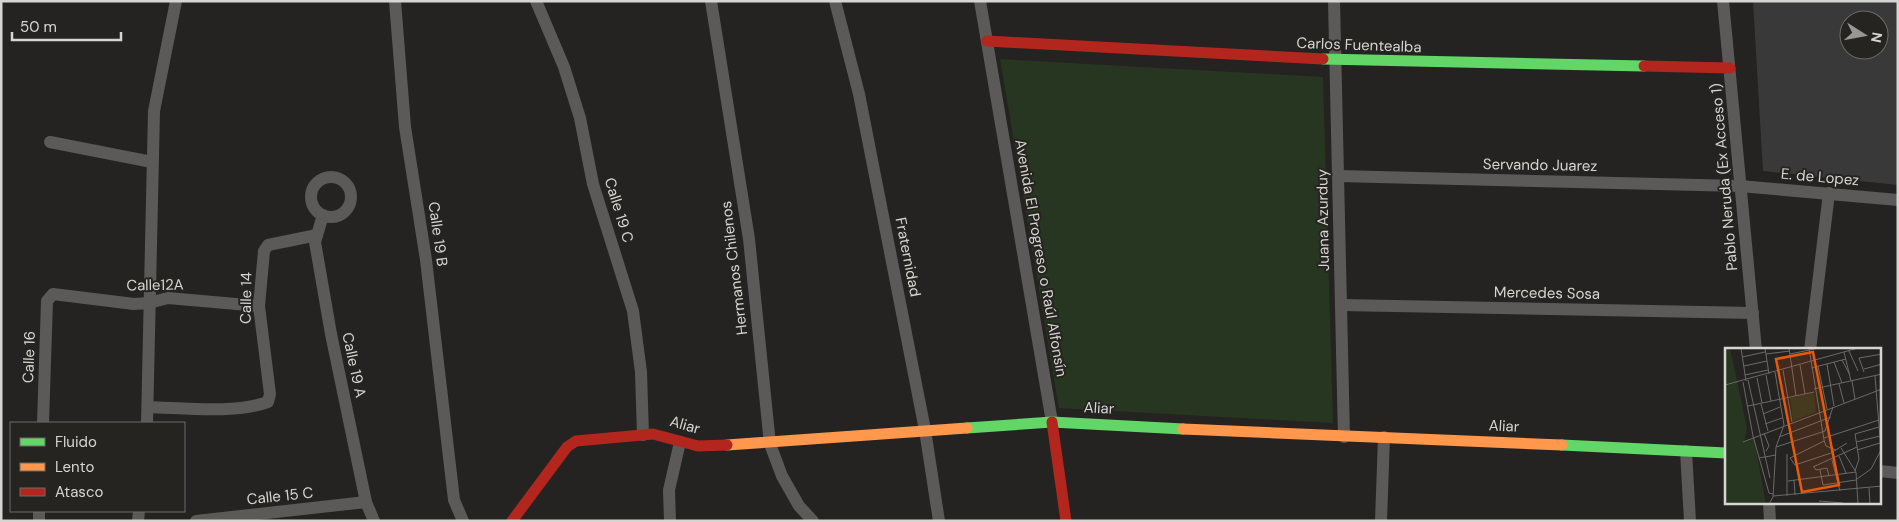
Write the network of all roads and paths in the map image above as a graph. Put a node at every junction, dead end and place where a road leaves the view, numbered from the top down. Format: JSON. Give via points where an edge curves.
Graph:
{"nodes":[{"id":1,"x":176,"y":1,"type":"edge"},
{"id":2,"x":395,"y":1,"type":"edge"},
{"id":3,"x":536,"y":1,"type":"edge"},
{"id":4,"x":711,"y":1,"type":"edge"},
{"id":5,"x":835,"y":1,"type":"edge"},
{"id":6,"x":980,"y":1,"type":"edge"},
{"id":7,"x":1334,"y":1,"type":"edge"},
{"id":8,"x":1723,"y":1,"type":"edge"},
{"id":9,"x":986,"y":41,"type":"junction"},
{"id":10,"x":1336,"y":60,"type":"junction"},
{"id":11,"x":1730,"y":68,"type":"junction"},
{"id":12,"x":50,"y":142,"type":"dead end"},
{"id":13,"x":152,"y":162,"type":"junction"},
{"id":14,"x":1338,"y":176,"type":"junction"},
{"id":15,"x":1740,"y":186,"type":"junction"},
{"id":16,"x":1829,"y":193,"type":"junction"},
{"id":17,"x":1898,"y":200,"type":"edge"},
{"id":18,"x":323,"y":215,"type":"dead end"},
{"id":19,"x":317,"y":236,"type":"junction"},
{"id":20,"x":53,"y":294,"type":"joint"},
{"id":21,"x":149,"y":303,"type":"junction"},
{"id":22,"x":1341,"y":305,"type":"junction"},
{"id":23,"x":260,"y":306,"type":"junction"},
{"id":24,"x":1753,"y":313,"type":"junction"},
{"id":25,"x":1756,"y":348,"type":"edge"},
{"id":26,"x":1810,"y":348,"type":"edge"},
{"id":27,"x":148,"y":407,"type":"junction"},
{"id":28,"x":43,"y":422,"type":"edge"},
{"id":29,"x":147,"y":422,"type":"edge"},
{"id":30,"x":1052,"y":422,"type":"junction"},
{"id":31,"x":925,"y":430,"type":"junction"},
{"id":32,"x":643,"y":435,"type":"junction"},
{"id":33,"x":1344,"y":437,"type":"junction"},
{"id":34,"x":1384,"y":437,"type":"junction"},
{"id":35,"x":680,"y":442,"type":"junction"},
{"id":36,"x":770,"y":444,"type":"junction"},
{"id":37,"x":1686,"y":451,"type":"junction"},
{"id":38,"x":1725,"y":453,"type":"edge"},
{"id":39,"x":1882,"y":471,"type":"edge"},
{"id":40,"x":1898,"y":473,"type":"edge"},
{"id":41,"x":366,"y":502,"type":"junction"},
{"id":42,"x":1769,"y":504,"type":"edge"},
{"id":43,"x":196,"y":521,"type":"edge"},
{"id":44,"x":374,"y":521,"type":"edge"},
{"id":45,"x":463,"y":521,"type":"edge"},
{"id":46,"x":512,"y":521,"type":"edge"},
{"id":47,"x":670,"y":521,"type":"edge"},
{"id":48,"x":813,"y":521,"type":"edge"},
{"id":49,"x":939,"y":521,"type":"edge"},
{"id":50,"x":1066,"y":521,"type":"edge"},
{"id":51,"x":1382,"y":521,"type":"edge"},
{"id":52,"x":1690,"y":521,"type":"edge"},
{"id":53,"x":1770,"y":521,"type":"edge"}],
"edges":[{"from":1,"to":13,"type":"street","via":[[154,111]]},
{"from":2,"to":45,"type":"street","name":"Calle 19 B","via":[[405,127],[426,260],[454,500]]},
{"from":3,"to":32,"type":"street","name":"Calle 19 C","via":[[564,67],[580,118],[593,184],[633,311],[641,372]]},
{"from":4,"to":36,"type":"street","name":"Hermanos Chilenos","via":[[749,239]]},
{"from":5,"to":31,"type":"street","name":"Fraternidad","via":[[860,94]]},
{"from":6,"to":9,"type":"street","name":"Avenida El Progreso o Raúl Alfonsín"},
{"from":7,"to":10,"type":"street","name":"Juana Azurduy"},
{"from":8,"to":11,"type":"street","name":"Pablo Neruda (Ex Acceso 1)"},
{"from":9,"to":10,"type":"street","name":"Carlos Fuentealba"},
{"from":9,"to":30,"type":"street","name":"Avenida El Progreso o Raúl Alfonsín"},
{"from":10,"to":11,"type":"street","name":"Carlos Fuentealba"},
{"from":10,"to":14,"type":"street","name":"Juana Azurduy"},
{"from":11,"to":15,"type":"street","name":"Pablo Neruda (Ex Acceso 1)"},
{"from":12,"to":13,"type":"street"},
{"from":13,"to":21,"type":"street"},
{"from":14,"to":15,"type":"street","name":"Servando Juarez"},
{"from":14,"to":22,"type":"street","name":"Juana Azurduy"},
{"from":15,"to":16,"type":"street","name":"E. de Lopez"},
{"from":15,"to":24,"type":"street","name":"Pablo Neruda (Ex Acceso 1)"},
{"from":16,"to":17,"type":"street","name":"E. de Lopez"},
{"from":16,"to":26,"type":"street"},
{"from":18,"to":19,"type":"street","name":"Calle 19 A"},
{"from":19,"to":23,"type":"street","name":"Calle 14","via":[[268,245],[264,251]]},
{"from":19,"to":41,"type":"street","name":"Calle 19 A","via":[[315,242],[330,334]]},
{"from":20,"to":21,"type":"street","name":"Calle12A"},
{"from":20,"to":28,"type":"street","name":"Calle 16","via":[[47,301]]},
{"from":21,"to":23,"type":"street","name":"Calle12A","via":[[168,298]]},
{"from":21,"to":27,"type":"street"},
{"from":22,"to":24,"type":"street","name":"Mercedes Sosa"},
{"from":22,"to":33,"type":"street","name":"Juana Azurduy"},
{"from":23,"to":27,"type":"street","name":"Calle 14","via":[[270,394],[268,402],[200,409]]},
{"from":24,"to":25,"type":"street","name":"Pablo Neruda (Ex Acceso 1)"},
{"from":27,"to":29,"type":"street"},
{"from":30,"to":31,"type":"street","name":"Aliar"},
{"from":30,"to":33,"type":"street","name":"Aliar"},
{"from":30,"to":50,"type":"street","name":"Avenida El Progreso o Raúl Alfonsín"},
{"from":31,"to":36,"type":"street","name":"Aliar"},
{"from":31,"to":49,"type":"street","name":"Fraternidad"},
{"from":32,"to":35,"type":"street","name":"Aliar","via":[[664,435]]},
{"from":32,"to":46,"type":"street","name":"Aliar","via":[[576,441]]},
{"from":33,"to":34,"type":"street","name":"Aliar"},
{"from":34,"to":37,"type":"street","name":"Aliar"},
{"from":34,"to":51,"type":"street"},
{"from":35,"to":36,"type":"street","name":"Aliar","via":[[705,447]]},
{"from":35,"to":47,"type":"street","via":[[670,490]]},
{"from":36,"to":48,"type":"street","name":"Hermanos Chilenos","via":[[782,476],[799,506]]},
{"from":37,"to":38,"type":"street","name":"Aliar"},
{"from":37,"to":52,"type":"street"},
{"from":39,"to":40,"type":"street"},
{"from":41,"to":43,"type":"street","name":"Calle 15 C"},
{"from":41,"to":44,"type":"street","name":"Calle 19 A"},
{"from":42,"to":53,"type":"street"}]}
